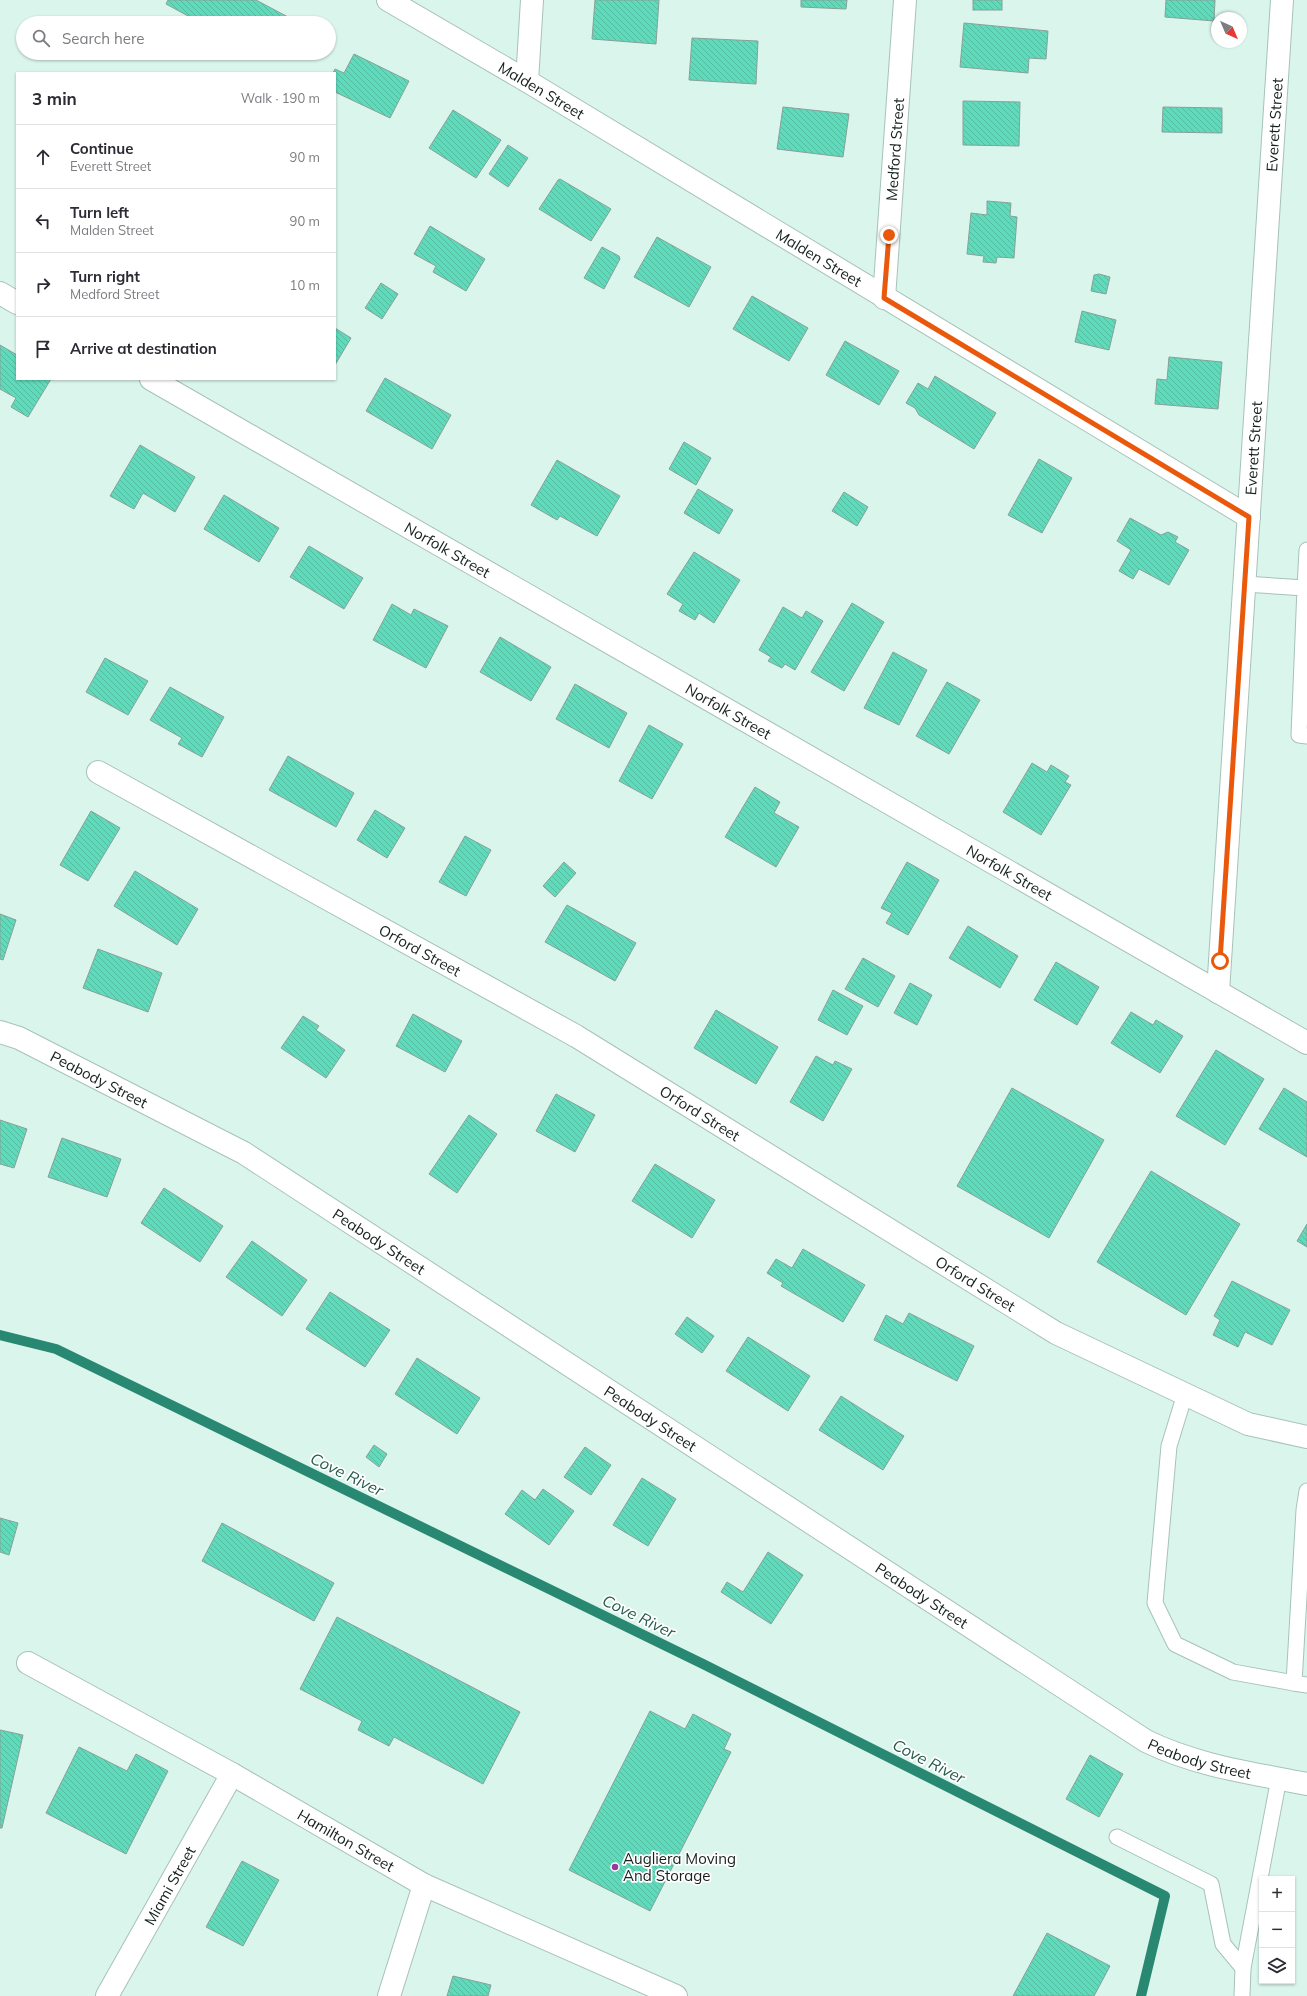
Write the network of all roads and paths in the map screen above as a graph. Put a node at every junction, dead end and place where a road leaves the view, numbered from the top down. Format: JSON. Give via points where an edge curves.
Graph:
{"nodes":[{"id":1,"x":388,"y":0,"type":"edge"},
{"id":2,"x":532,"y":0,"type":"edge"},
{"id":3,"x":905,"y":0,"type":"edge"},
{"id":4,"x":1282,"y":0,"type":"edge"},
{"id":5,"x":527,"y":81,"type":"junction"},
{"id":6,"x":0,"y":293,"type":"edge"},
{"id":7,"x":884,"y":298,"type":"junction"},
{"id":8,"x":16,"y":302,"type":"edge"},
{"id":9,"x":153,"y":380,"type":"edge"},
{"id":10,"x":1249,"y":517,"type":"junction"},
{"id":11,"x":1307,"y":550,"type":"edge"},
{"id":12,"x":1244,"y":584,"type":"junction"},
{"id":13,"x":1306,"y":588,"type":"junction"},
{"id":14,"x":1306,"y":606,"type":"edge"},
{"id":15,"x":1303,"y":736,"type":"edge"},
{"id":16,"x":98,"y":772,"type":"dead end"},
{"id":17,"x":1218,"y":992,"type":"junction"},
{"id":18,"x":0,"y":1032,"type":"edge"},
{"id":19,"x":1307,"y":1043,"type":"edge"},
{"id":20,"x":1185,"y":1394,"type":"junction"},
{"id":21,"x":1307,"y":1437,"type":"edge"},
{"id":22,"x":1307,"y":1491,"type":"edge"},
{"id":23,"x":1303,"y":1602,"type":"edge"},
{"id":24,"x":28,"y":1663,"type":"dead end"},
{"id":25,"x":1300,"y":1684,"type":"edge"},
{"id":26,"x":232,"y":1774,"type":"junction"},
{"id":27,"x":1279,"y":1778,"type":"junction"},
{"id":28,"x":1307,"y":1784,"type":"edge"},
{"id":29,"x":1117,"y":1837,"type":"dead end"},
{"id":30,"x":424,"y":1885,"type":"junction"},
{"id":31,"x":1243,"y":1968,"type":"junction"},
{"id":32,"x":107,"y":1996,"type":"edge"},
{"id":33,"x":389,"y":1996,"type":"edge"},
{"id":34,"x":676,"y":1996,"type":"edge"},
{"id":35,"x":1242,"y":1996,"type":"edge"}],
"edges":[{"from":1,"to":5,"type":"street","name":"Malden Street"},
{"from":2,"to":5,"type":"street"},
{"from":3,"to":7,"type":"street","name":"Medford Street"},
{"from":4,"to":10,"type":"street","name":"Everett Street"},
{"from":5,"to":7,"type":"street","name":"Malden Street"},
{"from":6,"to":8,"type":"street"},
{"from":7,"to":10,"type":"street","name":"Malden Street"},
{"from":9,"to":17,"type":"street","name":"Norfolk Street"},
{"from":10,"to":12,"type":"street","name":"Everett Street"},
{"from":11,"to":13,"type":"lane"},
{"from":12,"to":13,"type":"lane"},
{"from":12,"to":17,"type":"street","name":"Everett Street"},
{"from":13,"to":14,"type":"lane"},
{"from":14,"to":15,"type":"lane"},
{"from":16,"to":20,"type":"street","name":"Orford Street","via":[[576,1036],[1056,1333]]},
{"from":17,"to":19,"type":"street","name":"Norfolk Street"},
{"from":18,"to":27,"type":"street","name":"Peabody Street","via":[[19,1038],[244,1153],[1146,1741],[1198,1762]]},
{"from":20,"to":21,"type":"street","name":"Orford Street","via":[[1248,1424]]},
{"from":20,"to":25,"type":"lane","via":[[1169,1446],[1155,1603],[1175,1644],[1233,1672]]},
{"from":22,"to":23,"type":"lane","via":[[1304,1510]]},
{"from":23,"to":25,"type":"lane"},
{"from":24,"to":26,"type":"street","name":"Hamilton Street"},
{"from":26,"to":30,"type":"street","name":"Hamilton Street"},
{"from":26,"to":32,"type":"street","name":"Miami Street"},
{"from":27,"to":28,"type":"street","name":"Peabody Street"},
{"from":27,"to":31,"type":"lane"},
{"from":29,"to":31,"type":"lane","via":[[1211,1884],[1223,1944]]},
{"from":30,"to":33,"type":"street"},
{"from":30,"to":34,"type":"street","name":"Hamilton Street"},
{"from":31,"to":35,"type":"lane"}]}
